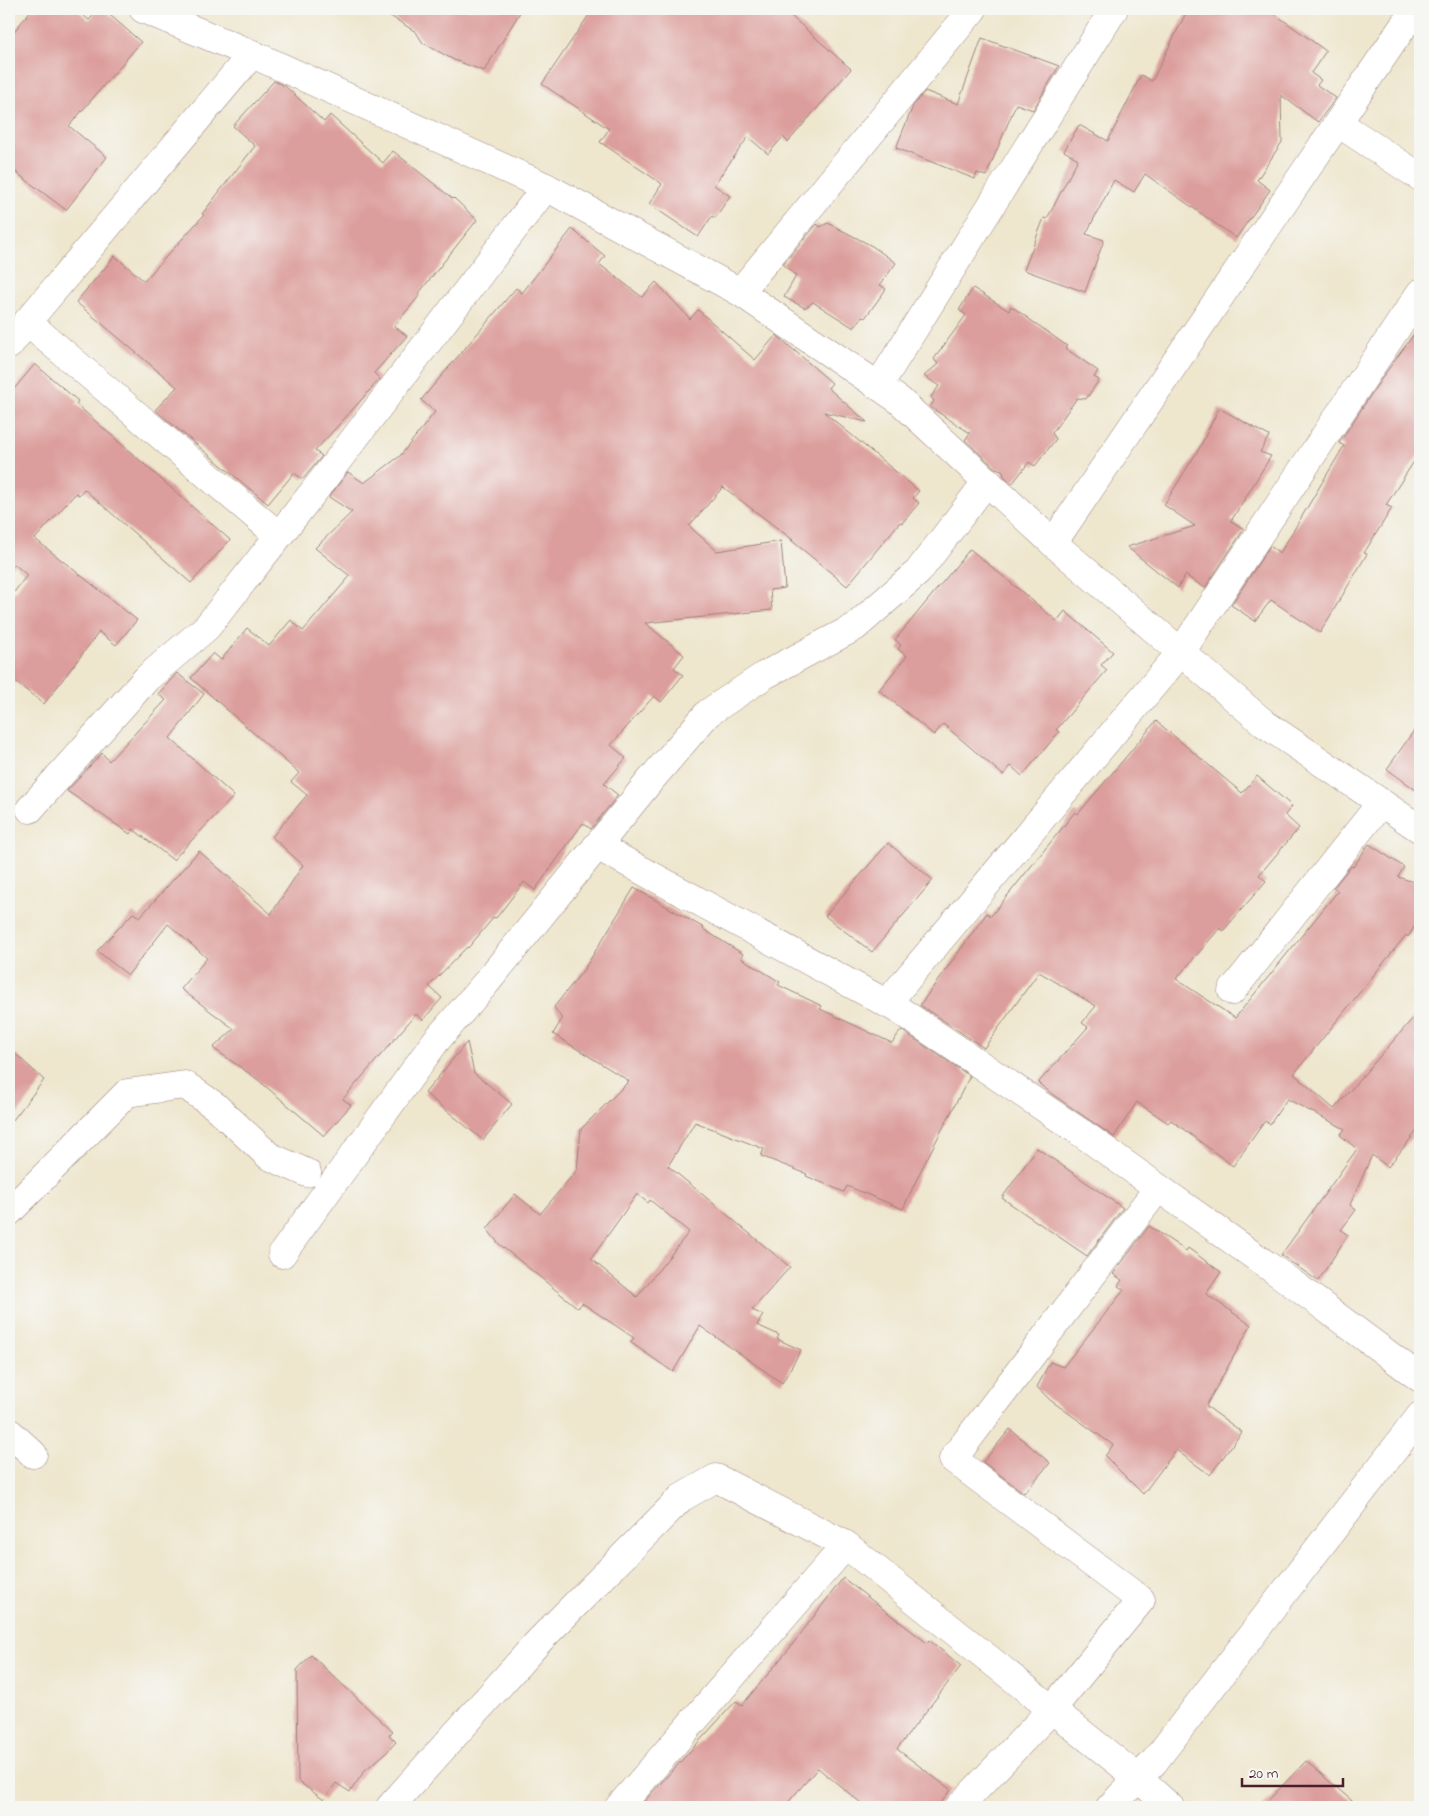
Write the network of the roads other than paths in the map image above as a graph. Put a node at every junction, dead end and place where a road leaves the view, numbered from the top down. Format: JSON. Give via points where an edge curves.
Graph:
{"nodes":[{"id":1,"x":143,"y":9,"type":"edge"},
{"id":2,"x":973,"y":9,"type":"edge"},
{"id":3,"x":1114,"y":9,"type":"edge"},
{"id":4,"x":1415,"y":9,"type":"edge"},
{"id":5,"x":252,"y":54,"type":"junction"},
{"id":6,"x":1338,"y":123,"type":"junction"},
{"id":7,"x":1420,"y":177,"type":"edge"},
{"id":8,"x":546,"y":188,"type":"junction"},
{"id":9,"x":740,"y":292,"type":"junction"},
{"id":10,"x":1420,"y":293,"type":"edge"},
{"id":11,"x":27,"y":322,"type":"junction"},
{"id":12,"x":9,"y":345,"type":"edge"},
{"id":13,"x":879,"y":385,"type":"junction"},
{"id":14,"x":987,"y":482,"type":"junction"},
{"id":15,"x":278,"y":535,"type":"junction"},
{"id":16,"x":1053,"y":543,"type":"junction"},
{"id":17,"x":1181,"y":652,"type":"junction"},
{"id":18,"x":1381,"y":803,"type":"junction"},
{"id":19,"x":30,"y":810,"type":"dead end"},
{"id":20,"x":1420,"y":829,"type":"edge"},
{"id":21,"x":597,"y":846,"type":"junction"},
{"id":22,"x":1232,"y":991,"type":"dead end"},
{"id":23,"x":887,"y":1003,"type":"junction"},
{"id":24,"x":307,"y":1173,"type":"dead end"},
{"id":25,"x":1158,"y":1188,"type":"junction"},
{"id":26,"x":9,"y":1212,"type":"edge"},
{"id":27,"x":282,"y":1254,"type":"dead end"},
{"id":28,"x":1420,"y":1378,"type":"edge"},
{"id":29,"x":1420,"y":1416,"type":"edge"},
{"id":30,"x":9,"y":1432,"type":"edge"},
{"id":31,"x":33,"y":1454,"type":"dead end"},
{"id":32,"x":846,"y":1545,"type":"junction"},
{"id":33,"x":1052,"y":1709,"type":"junction"},
{"id":34,"x":1138,"y":1778,"type":"junction"},
{"id":35,"x":390,"y":1807,"type":"edge"},
{"id":36,"x":619,"y":1807,"type":"edge"},
{"id":37,"x":959,"y":1807,"type":"edge"},
{"id":38,"x":1110,"y":1807,"type":"edge"},
{"id":39,"x":1170,"y":1807,"type":"edge"}],
"edges":[{"from":1,"to":5,"type":"street"},
{"from":2,"to":9,"type":"street"},
{"from":3,"to":13,"type":"street"},
{"from":4,"to":6,"type":"street"},
{"from":5,"to":8,"type":"street"},
{"from":5,"to":11,"type":"street"},
{"from":6,"to":7,"type":"street"},
{"from":6,"to":16,"type":"street"},
{"from":8,"to":9,"type":"street"},
{"from":8,"to":15,"type":"street"},
{"from":9,"to":13,"type":"street"},
{"from":10,"to":17,"type":"street"},
{"from":11,"to":12,"type":"street"},
{"from":11,"to":15,"type":"street"},
{"from":13,"to":14,"type":"street"},
{"from":14,"to":16,"type":"street"},
{"from":14,"to":21,"type":"street","via":[[918,572],[855,627],[765,675],[708,713]]},
{"from":15,"to":19,"type":"street","via":[[207,627],[147,678]]},
{"from":16,"to":17,"type":"street"},
{"from":17,"to":18,"type":"street","via":[[1265,724]]},
{"from":17,"to":23,"type":"street"},
{"from":18,"to":20,"type":"street"},
{"from":18,"to":22,"type":"street"},
{"from":21,"to":23,"type":"street"},
{"from":21,"to":27,"type":"street","via":[[435,1042]]},
{"from":23,"to":25,"type":"street"},
{"from":24,"to":26,"type":"street","via":[[269,1156],[216,1106],[185,1085],[127,1093]]},
{"from":25,"to":28,"type":"street"},
{"from":25,"to":33,"type":"street","via":[[953,1459],[1141,1600]]},
{"from":29,"to":34,"type":"street","via":[[1154,1762]]},
{"from":30,"to":31,"type":"street"},
{"from":32,"to":33,"type":"street"},
{"from":32,"to":35,"type":"street","via":[[716,1478],[681,1498],[560,1620]]},
{"from":32,"to":36,"type":"street"},
{"from":33,"to":34,"type":"street"},
{"from":33,"to":37,"type":"street"},
{"from":34,"to":38,"type":"street"},
{"from":34,"to":39,"type":"street"}]}
